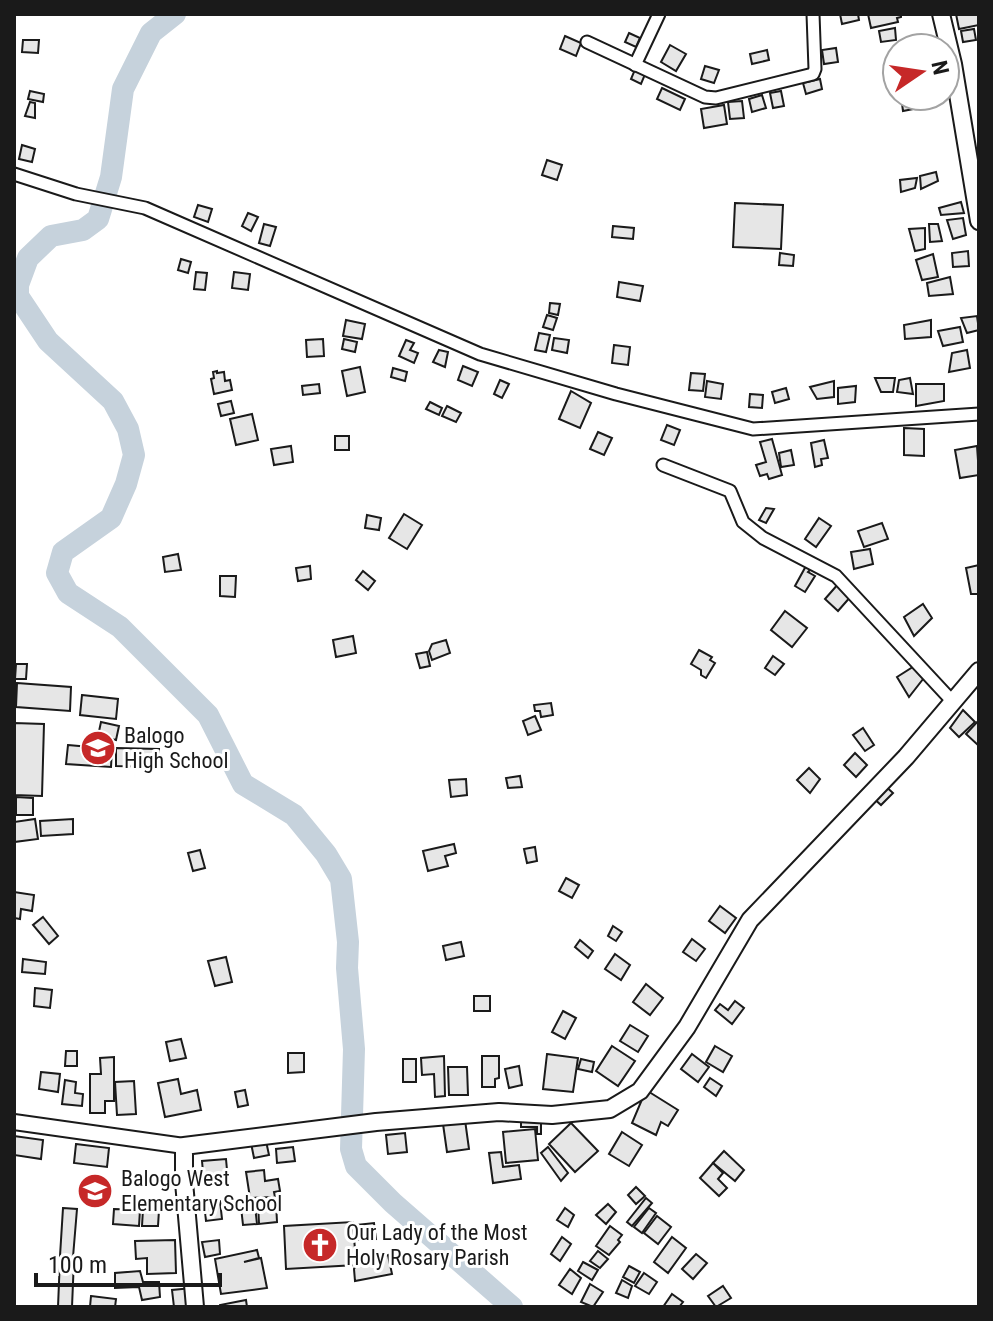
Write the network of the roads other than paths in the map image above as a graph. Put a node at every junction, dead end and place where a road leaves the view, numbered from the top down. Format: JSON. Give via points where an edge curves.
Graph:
{"nodes":[{"id":1,"x":659,"y":14,"type":"edge"},
{"id":2,"x":813,"y":14,"type":"edge"},
{"id":3,"x":941,"y":14,"type":"edge"},
{"id":4,"x":587,"y":42,"type":"dead end"},
{"id":5,"x":635,"y":65,"type":"junction"},
{"id":6,"x":14,"y":174,"type":"edge"},
{"id":7,"x":979,"y":221,"type":"edge"},
{"id":8,"x":979,"y":414,"type":"edge"},
{"id":9,"x":663,"y":465,"type":"dead end"},
{"id":10,"x":979,"y":671,"type":"edge"},
{"id":11,"x":953,"y":702,"type":"junction"},
{"id":12,"x":14,"y":1122,"type":"edge"},
{"id":13,"x":184,"y":1146,"type":"junction"},
{"id":14,"x":195,"y":1307,"type":"edge"}],
"edges":[{"from":1,"to":5,"type":"street"},
{"from":2,"to":5,"type":"street","via":[[813,74],[716,98],[695,94]]},
{"from":3,"to":7,"type":"main road"},
{"from":4,"to":5,"type":"street"},
{"from":6,"to":8,"type":"street","via":[[145,208],[480,354],[753,429]]},
{"from":9,"to":11,"type":"street","via":[[730,491],[743,522],[836,576]]},
{"from":10,"to":11,"type":"main road"},
{"from":11,"to":13,"type":"main road","via":[[750,920],[687,1027],[640,1091],[610,1109],[376,1122]]},
{"from":12,"to":13,"type":"street"},
{"from":13,"to":14,"type":"main road"}]}
